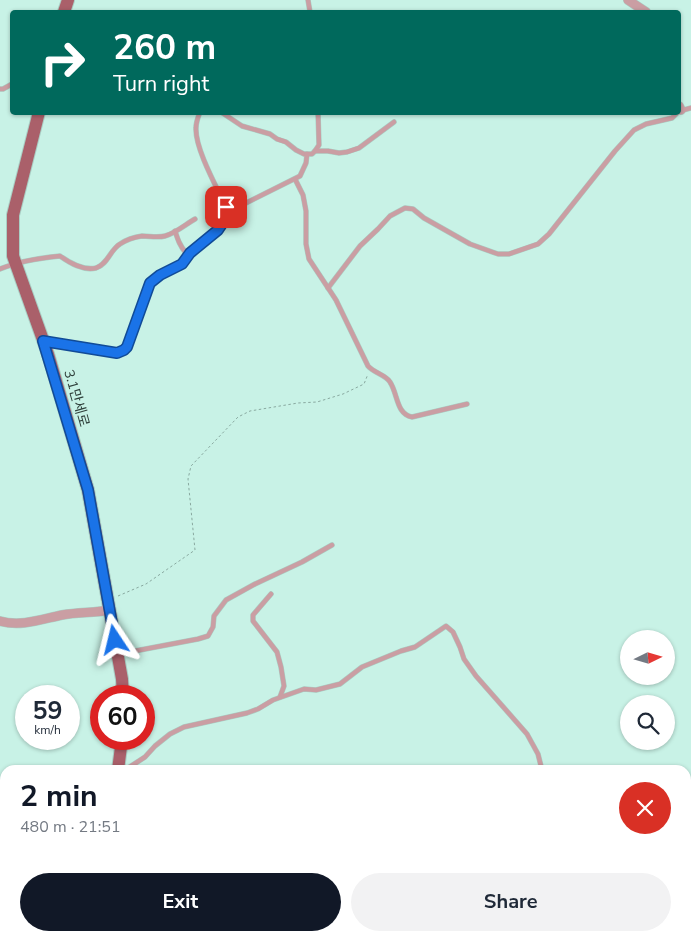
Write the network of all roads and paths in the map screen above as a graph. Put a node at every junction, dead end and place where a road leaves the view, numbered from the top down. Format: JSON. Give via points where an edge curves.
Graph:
{"nodes":[{"id":1,"x":628,"y":0,"type":"edge"},
{"id":2,"x":643,"y":10,"type":"edge"},
{"id":3,"x":38,"y":115,"type":"edge"},
{"id":4,"x":199,"y":115,"type":"edge"},
{"id":5,"x":226,"y":115,"type":"edge"},
{"id":6,"x":318,"y":115,"type":"edge"},
{"id":7,"x":675,"y":115,"type":"edge"},
{"id":8,"x":394,"y":122,"type":"dead end"},
{"id":9,"x":316,"y":151,"type":"junction"},
{"id":10,"x":307,"y":154,"type":"junction"},
{"id":11,"x":295,"y":179,"type":"junction"},
{"id":12,"x":226,"y":207,"type":"junction"},
{"id":13,"x":195,"y":219,"type":"dead end"},
{"id":14,"x":175,"y":231,"type":"junction"},
{"id":15,"x":190,"y":253,"type":"junction"},
{"id":16,"x":16,"y":263,"type":"junction"},
{"id":17,"x":0,"y":269,"type":"edge"},
{"id":18,"x":328,"y":288,"type":"junction"},
{"id":19,"x":43,"y":341,"type":"junction"},
{"id":20,"x":368,"y":366,"type":"junction"},
{"id":21,"x":467,"y":404,"type":"dead end"},
{"id":22,"x":332,"y":545,"type":"dead end"},
{"id":23,"x":271,"y":594,"type":"dead end"},
{"id":24,"x":109,"y":605,"type":"junction"},
{"id":25,"x":0,"y":620,"type":"edge"},
{"id":26,"x":117,"y":654,"type":"junction"},
{"id":27,"x":122,"y":685,"type":"edge"},
{"id":28,"x":280,"y":697,"type":"junction"},
{"id":29,"x":121,"y":750,"type":"edge"},
{"id":30,"x":119,"y":765,"type":"edge"},
{"id":31,"x":133,"y":765,"type":"edge"},
{"id":32,"x":541,"y":765,"type":"edge"}],
"edges":[{"from":1,"to":2,"type":"street"},
{"from":3,"to":16,"type":"main road","name":"3.1만세로","via":[[14,215],[13,256]]},
{"from":4,"to":12,"type":"lane","via":[[196,128],[200,151]]},
{"from":5,"to":10,"type":"lane","via":[[242,126],[270,134]]},
{"from":6,"to":9,"type":"lane","via":[[319,145]]},
{"from":7,"to":18,"type":"lane","via":[[634,130],[538,244],[509,254],[498,254],[470,244],[413,209],[405,208],[390,216],[360,246]]},
{"from":8,"to":9,"type":"lane","via":[[358,148],[340,153]]},
{"from":9,"to":10,"type":"lane"},
{"from":10,"to":11,"type":"lane","via":[[300,176]]},
{"from":11,"to":12,"type":"lane","via":[[242,206]]},
{"from":11,"to":18,"type":"lane","via":[[306,211],[309,259]]},
{"from":12,"to":15,"type":"lane","via":[[224,221],[218,230]]},
{"from":13,"to":14,"type":"lane"},
{"from":14,"to":15,"type":"lane","via":[[182,248]]},
{"from":14,"to":16,"type":"lane","via":[[154,238],[136,237],[119,244],[96,268],[71,264],[60,256]]},
{"from":15,"to":19,"type":"lane","via":[[182,264],[150,283],[124,350],[117,353]]},
{"from":16,"to":17,"type":"lane"},
{"from":16,"to":19,"type":"main road","name":"3.1만세로"},
{"from":18,"to":20,"type":"lane"},
{"from":19,"to":24,"type":"main road","name":"3.1만세로","via":[[88,490]]},
{"from":20,"to":21,"type":"lane","via":[[388,378],[406,416]]},
{"from":20,"to":24,"type":"path","via":[[364,384],[342,394],[318,402],[250,411],[238,417],[191,466],[188,478],[195,550]]},
{"from":22,"to":26,"type":"lane","via":[[226,600],[214,616],[208,636]]},
{"from":23,"to":28,"type":"lane","via":[[253,615],[253,621],[276,652],[284,686]]},
{"from":24,"to":25,"type":"street","via":[[19,623]]},
{"from":24,"to":26,"type":"main road","name":"3.1만세로"},
{"from":26,"to":27,"type":"main road","name":"3.1만세로"},
{"from":28,"to":31,"type":"lane","via":[[247,713],[170,734]]},
{"from":28,"to":32,"type":"lane","via":[[304,689],[316,690],[340,684],[362,667],[415,647],[446,626],[454,632],[464,658],[476,676],[527,734]]},
{"from":29,"to":30,"type":"main road"}]}
